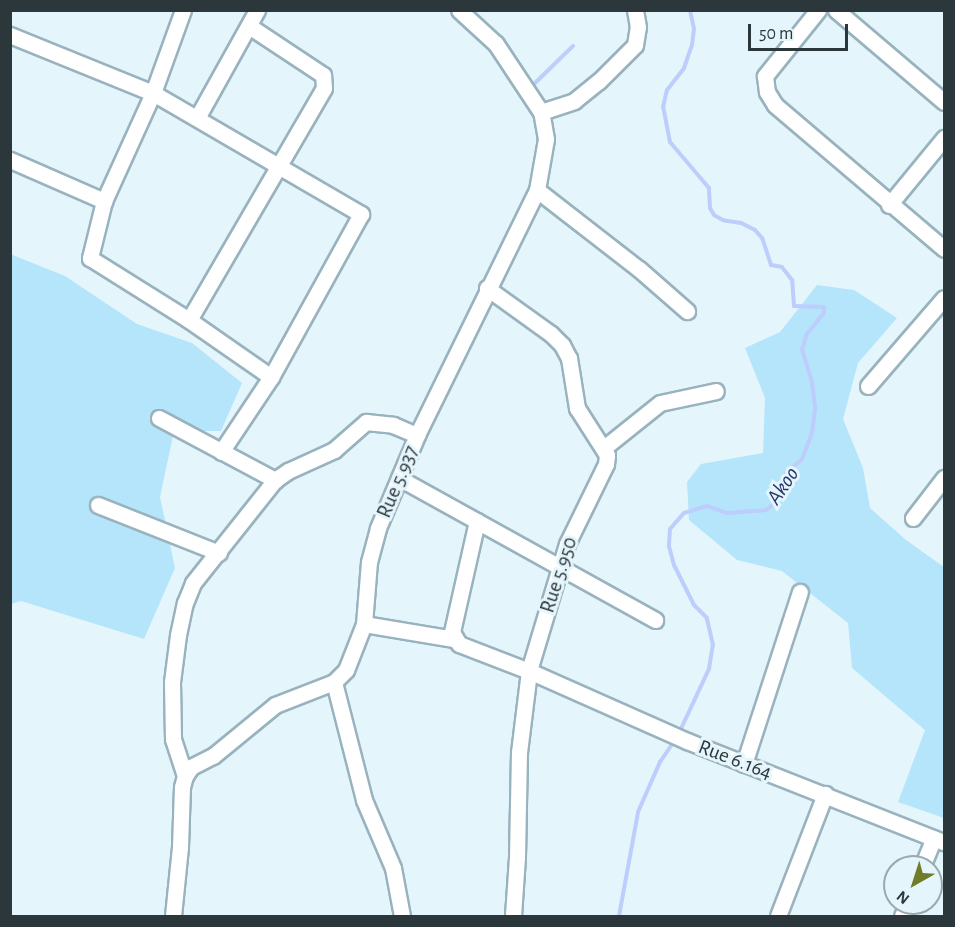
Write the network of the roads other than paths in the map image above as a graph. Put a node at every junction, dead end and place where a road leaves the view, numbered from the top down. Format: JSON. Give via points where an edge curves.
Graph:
{"nodes":[{"id":1,"x":183,"y":10,"type":"edge"},
{"id":2,"x":257,"y":10,"type":"edge"},
{"id":3,"x":459,"y":10,"type":"edge"},
{"id":4,"x":635,"y":10,"type":"edge"},
{"id":5,"x":818,"y":10,"type":"edge"},
{"id":6,"x":836,"y":10,"type":"edge"},
{"id":7,"x":249,"y":26,"type":"junction"},
{"id":8,"x":10,"y":35,"type":"edge"},
{"id":9,"x":153,"y":93,"type":"junction"},
{"id":10,"x":945,"y":102,"type":"edge"},
{"id":11,"x":541,"y":112,"type":"junction"},
{"id":12,"x":197,"y":118,"type":"junction"},
{"id":13,"x":945,"y":138,"type":"edge"},
{"id":14,"x":10,"y":160,"type":"edge"},
{"id":15,"x":280,"y":165,"type":"junction"},
{"id":16,"x":537,"y":190,"type":"junction"},
{"id":17,"x":104,"y":201,"type":"junction"},
{"id":18,"x":889,"y":205,"type":"junction"},
{"id":19,"x":945,"y":249,"type":"edge"},
{"id":20,"x":487,"y":288,"type":"junction"},
{"id":21,"x":945,"y":298,"type":"edge"},
{"id":22,"x":687,"y":310,"type":"dead end"},
{"id":23,"x":189,"y":320,"type":"junction"},
{"id":24,"x":271,"y":377,"type":"junction"},
{"id":25,"x":867,"y":387,"type":"dead end"},
{"id":26,"x":716,"y":391,"type":"dead end"},
{"id":27,"x":159,"y":418,"type":"dead end"},
{"id":28,"x":417,"y":435,"type":"junction"},
{"id":29,"x":604,"y":447,"type":"junction"},
{"id":30,"x":221,"y":452,"type":"junction"},
{"id":31,"x":399,"y":478,"type":"junction"},
{"id":32,"x":945,"y":478,"type":"edge"},
{"id":33,"x":275,"y":480,"type":"junction"},
{"id":34,"x":98,"y":505,"type":"dead end"},
{"id":35,"x":913,"y":518,"type":"dead end"},
{"id":36,"x":477,"y":521,"type":"junction"},
{"id":37,"x":219,"y":553,"type":"junction"},
{"id":38,"x":558,"y":567,"type":"junction"},
{"id":39,"x":800,"y":592,"type":"dead end"},
{"id":40,"x":655,"y":620,"type":"dead end"},
{"id":41,"x":364,"y":624,"type":"junction"},
{"id":42,"x":454,"y":639,"type":"junction"},
{"id":43,"x":529,"y":671,"type":"junction"},
{"id":44,"x":334,"y":682,"type":"junction"},
{"id":45,"x":744,"y":764,"type":"junction"},
{"id":46,"x":186,"y":776,"type":"junction"},
{"id":47,"x":825,"y":794,"type":"junction"},
{"id":48,"x":939,"y":840,"type":"edge"},
{"id":49,"x":930,"y":855,"type":"edge"},
{"id":50,"x":173,"y":916,"type":"edge"},
{"id":51,"x":402,"y":916,"type":"edge"},
{"id":52,"x":513,"y":916,"type":"edge"},
{"id":53,"x":778,"y":916,"type":"edge"}],
"edges":[{"from":1,"to":9,"type":"street"},
{"from":2,"to":7,"type":"street"},
{"from":3,"to":11,"type":"street","name":"Rue 5.937","via":[[496,44]]},
{"from":4,"to":11,"type":"street","via":[[635,45],[574,101]]},
{"from":5,"to":18,"type":"street","via":[[765,76],[767,92],[775,105]]},
{"from":6,"to":10,"type":"street"},
{"from":7,"to":12,"type":"street"},
{"from":7,"to":15,"type":"street","via":[[323,75],[325,81]]},
{"from":8,"to":9,"type":"street"},
{"from":9,"to":12,"type":"street"},
{"from":9,"to":17,"type":"street"},
{"from":11,"to":16,"type":"street","name":"Rue 5.937","via":[[546,139]]},
{"from":12,"to":15,"type":"street"},
{"from":13,"to":18,"type":"street"},
{"from":14,"to":17,"type":"street"},
{"from":15,"to":23,"type":"street"},
{"from":15,"to":24,"type":"street","via":[[362,214]]},
{"from":16,"to":20,"type":"street","name":"Rue 5.937"},
{"from":16,"to":22,"type":"street"},
{"from":17,"to":23,"type":"street","via":[[90,258]]},
{"from":18,"to":19,"type":"street"},
{"from":20,"to":28,"type":"street","name":"Rue 5.937"},
{"from":20,"to":29,"type":"street","via":[[562,345],[569,358],[577,408]]},
{"from":21,"to":25,"type":"street"},
{"from":23,"to":24,"type":"street"},
{"from":24,"to":30,"type":"street"},
{"from":26,"to":29,"type":"street","via":[[660,403]]},
{"from":27,"to":30,"type":"street"},
{"from":28,"to":31,"type":"street","name":"Rue 5.937"},
{"from":28,"to":33,"type":"street","via":[[393,425],[366,422],[334,450]]},
{"from":29,"to":38,"type":"street","name":"Rue 5.950","via":[[608,455],[606,464]]},
{"from":30,"to":33,"type":"street"},
{"from":31,"to":36,"type":"street"},
{"from":31,"to":41,"type":"street","name":"Rue 5.937","via":[[372,547]]},
{"from":32,"to":35,"type":"street"},
{"from":33,"to":37,"type":"street"},
{"from":34,"to":37,"type":"street"},
{"from":36,"to":38,"type":"street"},
{"from":36,"to":42,"type":"street","via":[[452,632]]},
{"from":37,"to":46,"type":"street","via":[[188,592],[178,635],[172,682],[173,739]]},
{"from":38,"to":40,"type":"street"},
{"from":38,"to":43,"type":"street","name":"Rue 5.950"},
{"from":39,"to":45,"type":"street"},
{"from":41,"to":42,"type":"street","name":"Rue 6.164"},
{"from":41,"to":44,"type":"street","name":"Rue 5.937","via":[[346,670]]},
{"from":42,"to":43,"type":"street","name":"Rue 6.164"},
{"from":43,"to":45,"type":"street","name":"Rue 6.164"},
{"from":43,"to":52,"type":"street","name":"Rue 5.950","via":[[519,752]]},
{"from":44,"to":46,"type":"street","via":[[275,705],[213,756],[191,767]]},
{"from":44,"to":51,"type":"street","via":[[364,800],[393,868]]},
{"from":45,"to":47,"type":"street","name":"Rue 6.164"},
{"from":46,"to":50,"type":"street"},
{"from":47,"to":48,"type":"street","name":"Rue 6.164"},
{"from":47,"to":53,"type":"street"},
{"from":48,"to":49,"type":"street"}]}
